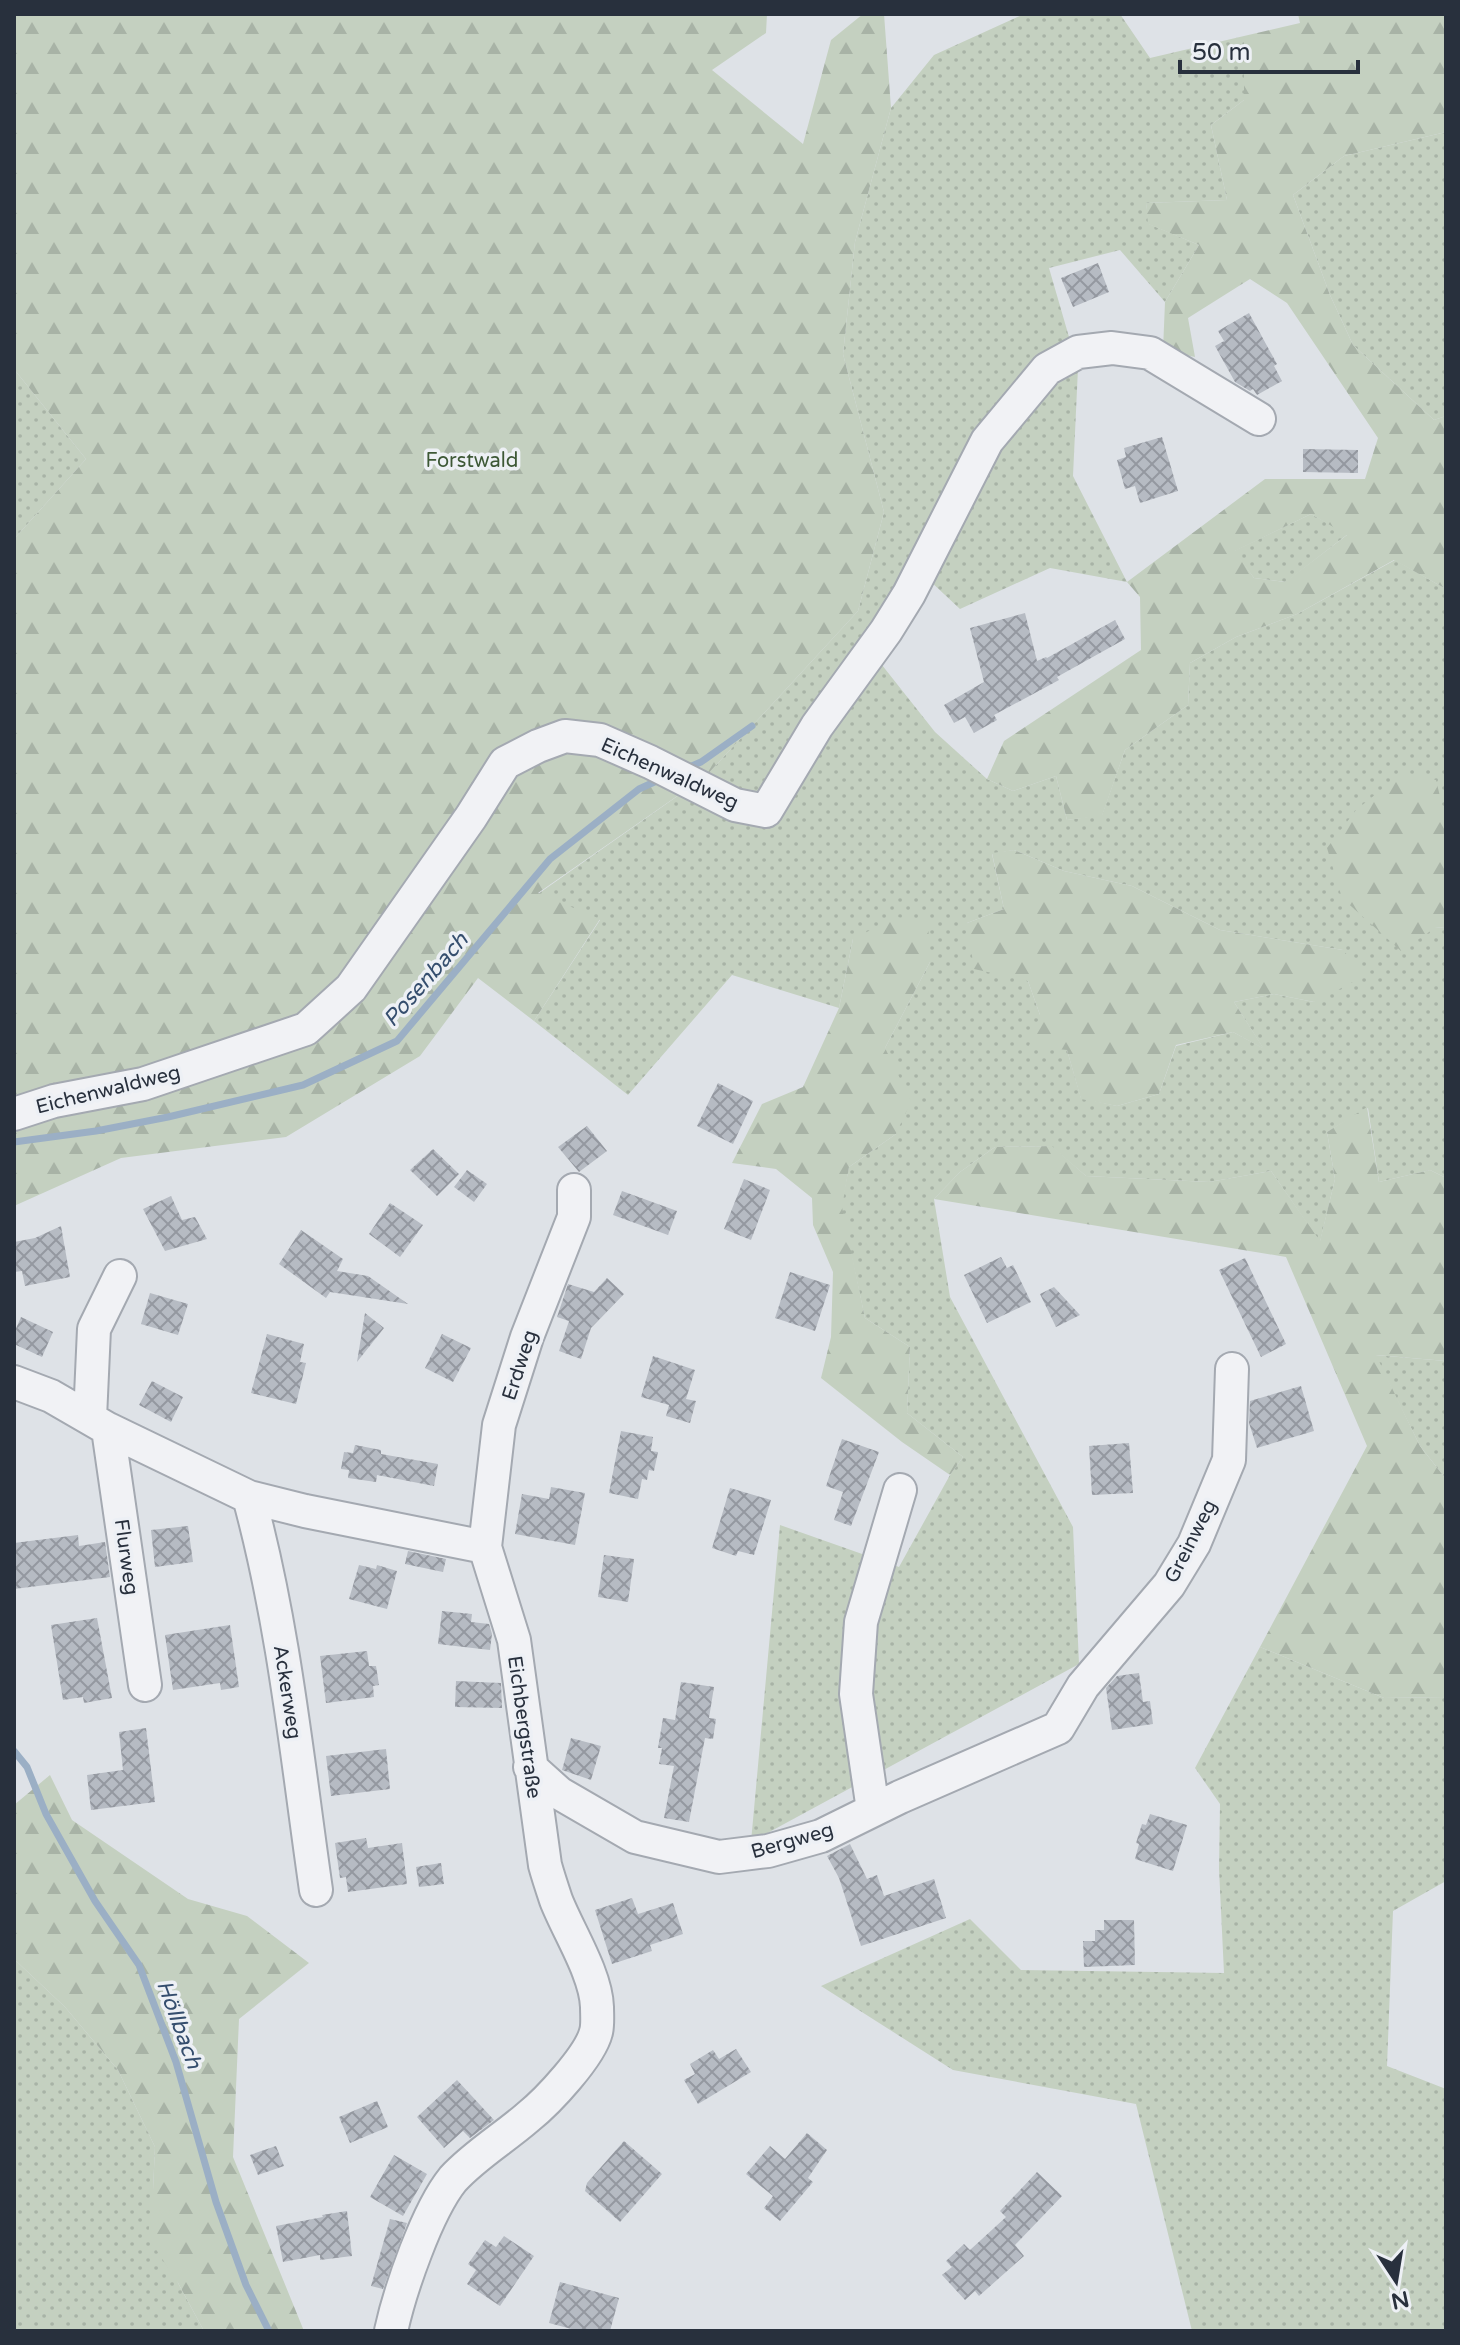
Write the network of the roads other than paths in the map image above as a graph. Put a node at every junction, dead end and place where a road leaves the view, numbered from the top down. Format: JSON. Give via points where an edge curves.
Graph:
{"nodes":[{"id":1,"x":1259,"y":419,"type":"dead end"},
{"id":2,"x":14,"y":1114,"type":"edge"},
{"id":3,"x":574,"y":1190,"type":"dead end"},
{"id":4,"x":120,"y":1276,"type":"dead end"},
{"id":5,"x":1232,"y":1369,"type":"dead end"},
{"id":6,"x":14,"y":1382,"type":"edge"},
{"id":7,"x":99,"y":1423,"type":"junction"},
{"id":8,"x":900,"y":1490,"type":"dead end"},
{"id":9,"x":249,"y":1497,"type":"junction"},
{"id":10,"x":485,"y":1547,"type":"junction"},
{"id":11,"x":145,"y":1685,"type":"dead end"},
{"id":12,"x":1058,"y":1728,"type":"joint"},
{"id":13,"x":530,"y":1767,"type":"junction"},
{"id":14,"x":873,"y":1810,"type":"junction"},
{"id":15,"x":316,"y":1890,"type":"dead end"},
{"id":16,"x":391,"y":2331,"type":"edge"}],
"edges":[{"from":1,"to":2,"type":"street","name":"Eichenwaldweg","via":[[1150,353],[1112,348],[1078,352],[1047,369],[987,441],[909,594],[817,726],[766,811],[735,805],[600,740],[565,736],[538,746],[505,763],[351,988],[306,1029],[143,1084]]},
{"from":3,"to":10,"type":"street","name":"Erdweg","via":[[574,1217],[499,1425]]},
{"from":4,"to":7,"type":"street","name":"Flurweg","via":[[94,1329]]},
{"from":5,"to":12,"type":"street","name":"Greinweg","via":[[1229,1460],[1194,1544],[1169,1585],[1083,1686]]},
{"from":6,"to":7,"type":"street"},
{"from":7,"to":9,"type":"street"},
{"from":7,"to":11,"type":"street","name":"Flurweg"},
{"from":8,"to":14,"type":"street","via":[[861,1622],[856,1694]]},
{"from":9,"to":10,"type":"street"},
{"from":9,"to":15,"type":"street","name":"Ackerweg","via":[[286,1674]]},
{"from":10,"to":13,"type":"street","name":"Eichbergstraße","via":[[514,1640]]},
{"from":12,"to":14,"type":"street","name":"Bergweg"},
{"from":13,"to":14,"type":"street","name":"Bergweg","via":[[559,1793],[635,1837],[719,1857],[768,1851],[821,1836]]},
{"from":13,"to":16,"type":"street","name":"Eichbergstraße","via":[[545,1865],[595,1987],[596,2032],[569,2075],[452,2181],[411,2264]]}]}
